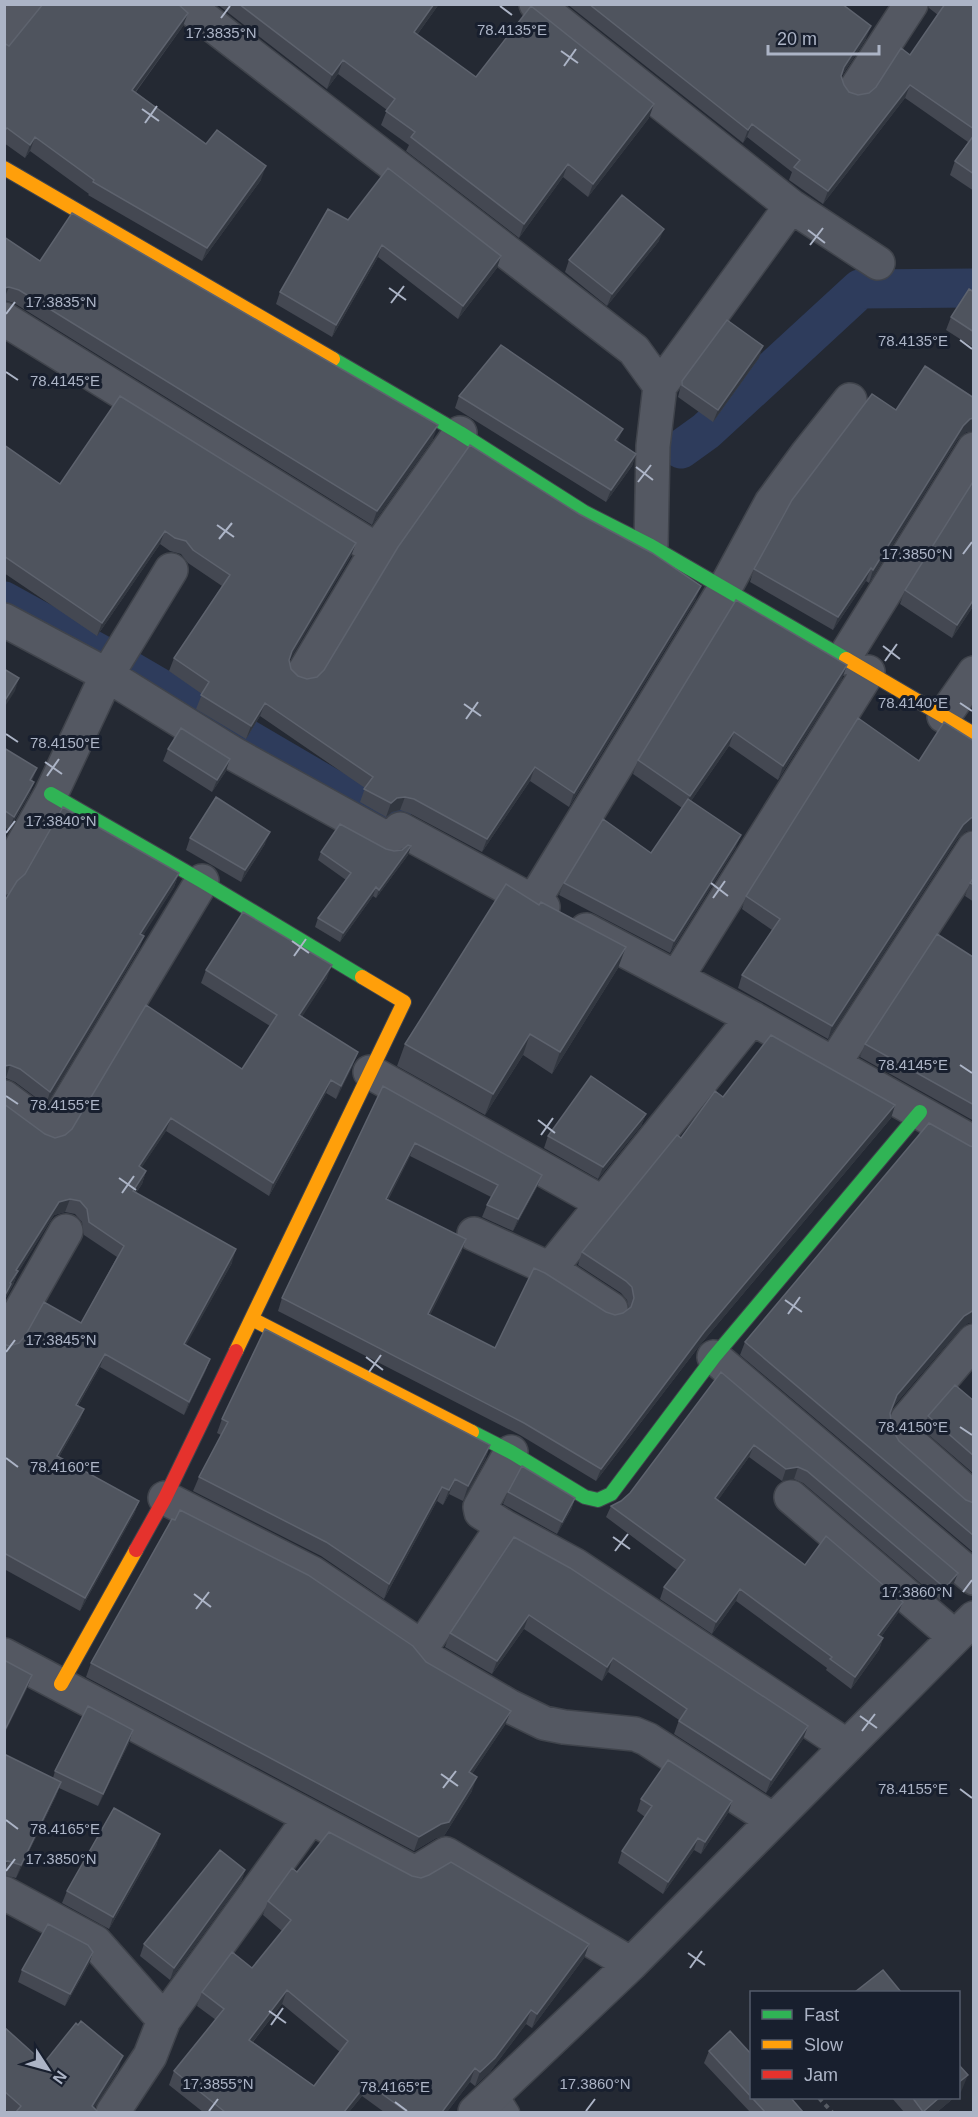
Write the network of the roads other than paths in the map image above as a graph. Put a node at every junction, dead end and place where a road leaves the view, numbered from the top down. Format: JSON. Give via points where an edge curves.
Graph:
{"nodes":[{"id":1,"x":25,"y":4,"type":"edge"},
{"id":2,"x":185,"y":4,"type":"edge"},
{"id":3,"x":536,"y":4,"type":"edge"},
{"id":4,"x":911,"y":4,"type":"edge"},
{"id":5,"x":4,"y":29,"type":"edge"},
{"id":6,"x":855,"y":90,"type":"dead end"},
{"id":7,"x":4,"y":168,"type":"edge"},
{"id":8,"x":790,"y":206,"type":"junction"},
{"id":9,"x":878,"y":263,"type":"dead end"},
{"id":10,"x":4,"y":319,"type":"edge"},
{"id":11,"x":660,"y":386,"type":"junction"},
{"id":12,"x":850,"y":400,"type":"dead end"},
{"id":13,"x":459,"y":433,"type":"junction"},
{"id":14,"x":974,"y":449,"type":"edge"},
{"id":15,"x":651,"y":546,"type":"junction"},
{"id":16,"x":377,"y":550,"type":"junction"},
{"id":17,"x":171,"y":570,"type":"dead end"},
{"id":18,"x":725,"y":588,"type":"junction"},
{"id":19,"x":4,"y":620,"type":"edge"},
{"id":20,"x":856,"y":665,"type":"junction"},
{"id":21,"x":974,"y":673,"type":"edge"},
{"id":22,"x":303,"y":674,"type":"dead end"},
{"id":23,"x":107,"y":675,"type":"junction"},
{"id":24,"x":944,"y":716,"type":"junction"},
{"id":25,"x":974,"y":734,"type":"edge"},
{"id":26,"x":51,"y":794,"type":"junction"},
{"id":27,"x":974,"y":848,"type":"edge"},
{"id":28,"x":4,"y":878,"type":"edge"},
{"id":29,"x":202,"y":881,"type":"junction"},
{"id":30,"x":533,"y":902,"type":"junction"},
{"id":31,"x":677,"y":977,"type":"junction"},
{"id":32,"x":752,"y":1018,"type":"junction"},
{"id":33,"x":833,"y":1065,"type":"junction"},
{"id":34,"x":370,"y":1072,"type":"junction"},
{"id":35,"x":4,"y":1097,"type":"edge"},
{"id":36,"x":920,"y":1112,"type":"junction"},
{"id":37,"x":974,"y":1143,"type":"edge"},
{"id":38,"x":603,"y":1203,"type":"junction"},
{"id":39,"x":66,"y":1231,"type":"dead end"},
{"id":40,"x":474,"y":1234,"type":"dead end"},
{"id":41,"x":550,"y":1269,"type":"junction"},
{"id":42,"x":611,"y":1309,"type":"dead end"},
{"id":43,"x":252,"y":1319,"type":"junction"},
{"id":44,"x":4,"y":1340,"type":"edge"},
{"id":45,"x":974,"y":1341,"type":"edge"},
{"id":46,"x":714,"y":1357,"type":"junction"},
{"id":47,"x":511,"y":1452,"type":"junction"},
{"id":48,"x":791,"y":1497,"type":"dead end"},
{"id":49,"x":165,"y":1498,"type":"junction"},
{"id":50,"x":974,"y":1499,"type":"edge"},
{"id":51,"x":503,"y":1526,"type":"junction"},
{"id":52,"x":974,"y":1578,"type":"edge"},
{"id":53,"x":964,"y":1627,"type":"edge"},
{"id":54,"x":423,"y":1647,"type":"junction"},
{"id":55,"x":4,"y":1655,"type":"edge"},
{"id":56,"x":61,"y":1684,"type":"junction"},
{"id":57,"x":847,"y":1746,"type":"junction"},
{"id":58,"x":310,"y":1818,"type":"junction"},
{"id":59,"x":773,"y":1820,"type":"junction"},
{"id":60,"x":4,"y":1893,"type":"edge"},
{"id":61,"x":631,"y":1964,"type":"junction"},
{"id":62,"x":164,"y":2020,"type":"junction"},
{"id":63,"x":494,"y":2105,"type":"edge"},
{"id":64,"x":113,"y":2112,"type":"edge"}],
"edges":[{"from":1,"to":5,"type":"street"},
{"from":2,"to":11,"type":"street","via":[[634,350]]},
{"from":3,"to":8,"type":"street"},
{"from":4,"to":6,"type":"street"},
{"from":7,"to":13,"type":"street"},
{"from":8,"to":9,"type":"street"},
{"from":8,"to":11,"type":"street"},
{"from":10,"to":16,"type":"street"},
{"from":11,"to":15,"type":"street","via":[[653,446]]},
{"from":12,"to":18,"type":"street","via":[[771,503]]},
{"from":13,"to":15,"type":"street","via":[[584,512]]},
{"from":13,"to":16,"type":"street"},
{"from":14,"to":20,"type":"street"},
{"from":15,"to":18,"type":"street"},
{"from":16,"to":22,"type":"street"},
{"from":17,"to":23,"type":"street"},
{"from":18,"to":20,"type":"street"},
{"from":18,"to":30,"type":"street"},
{"from":19,"to":23,"type":"street"},
{"from":20,"to":24,"type":"street"},
{"from":20,"to":31,"type":"street"},
{"from":21,"to":24,"type":"street"},
{"from":23,"to":26,"type":"street"},
{"from":23,"to":30,"type":"street","via":[[234,754],[392,841],[400,829]]},
{"from":24,"to":25,"type":"street"},
{"from":26,"to":28,"type":"street"},
{"from":26,"to":29,"type":"street"},
{"from":27,"to":33,"type":"street"},
{"from":29,"to":34,"type":"street","via":[[404,1002]]},
{"from":29,"to":35,"type":"street","via":[[51,1132]]},
{"from":30,"to":31,"type":"street"},
{"from":31,"to":32,"type":"street"},
{"from":32,"to":33,"type":"street"},
{"from":32,"to":38,"type":"street"},
{"from":33,"to":36,"type":"street"},
{"from":34,"to":38,"type":"street"},
{"from":34,"to":43,"type":"street"},
{"from":36,"to":37,"type":"street"},
{"from":36,"to":46,"type":"street"},
{"from":38,"to":41,"type":"street"},
{"from":39,"to":44,"type":"street"},
{"from":40,"to":41,"type":"street"},
{"from":41,"to":42,"type":"street"},
{"from":43,"to":47,"type":"street"},
{"from":43,"to":49,"type":"street"},
{"from":45,"to":50,"type":"street","via":[[907,1420],[903,1430],[907,1440]]},
{"from":46,"to":47,"type":"street","via":[[606,1498],[596,1501],[585,1497]]},
{"from":46,"to":52,"type":"street"},
{"from":47,"to":51,"type":"street","via":[[480,1507],[481,1512]]},
{"from":48,"to":53,"type":"street"},
{"from":49,"to":54,"type":"street","via":[[312,1573]]},
{"from":49,"to":56,"type":"street"},
{"from":51,"to":54,"type":"street"},
{"from":51,"to":57,"type":"street","via":[[575,1565]]},
{"from":53,"to":57,"type":"street"},
{"from":54,"to":59,"type":"street","via":[[430,1660],[544,1722],[647,1739]]},
{"from":55,"to":56,"type":"street"},
{"from":56,"to":58,"type":"street"},
{"from":57,"to":59,"type":"street"},
{"from":58,"to":61,"type":"street","via":[[415,1873],[446,1854]]},
{"from":58,"to":62,"type":"street"},
{"from":59,"to":61,"type":"street"},
{"from":60,"to":62,"type":"street","via":[[95,1942]]},
{"from":61,"to":63,"type":"street"},
{"from":62,"to":64,"type":"street","via":[[150,2056]]}]}
